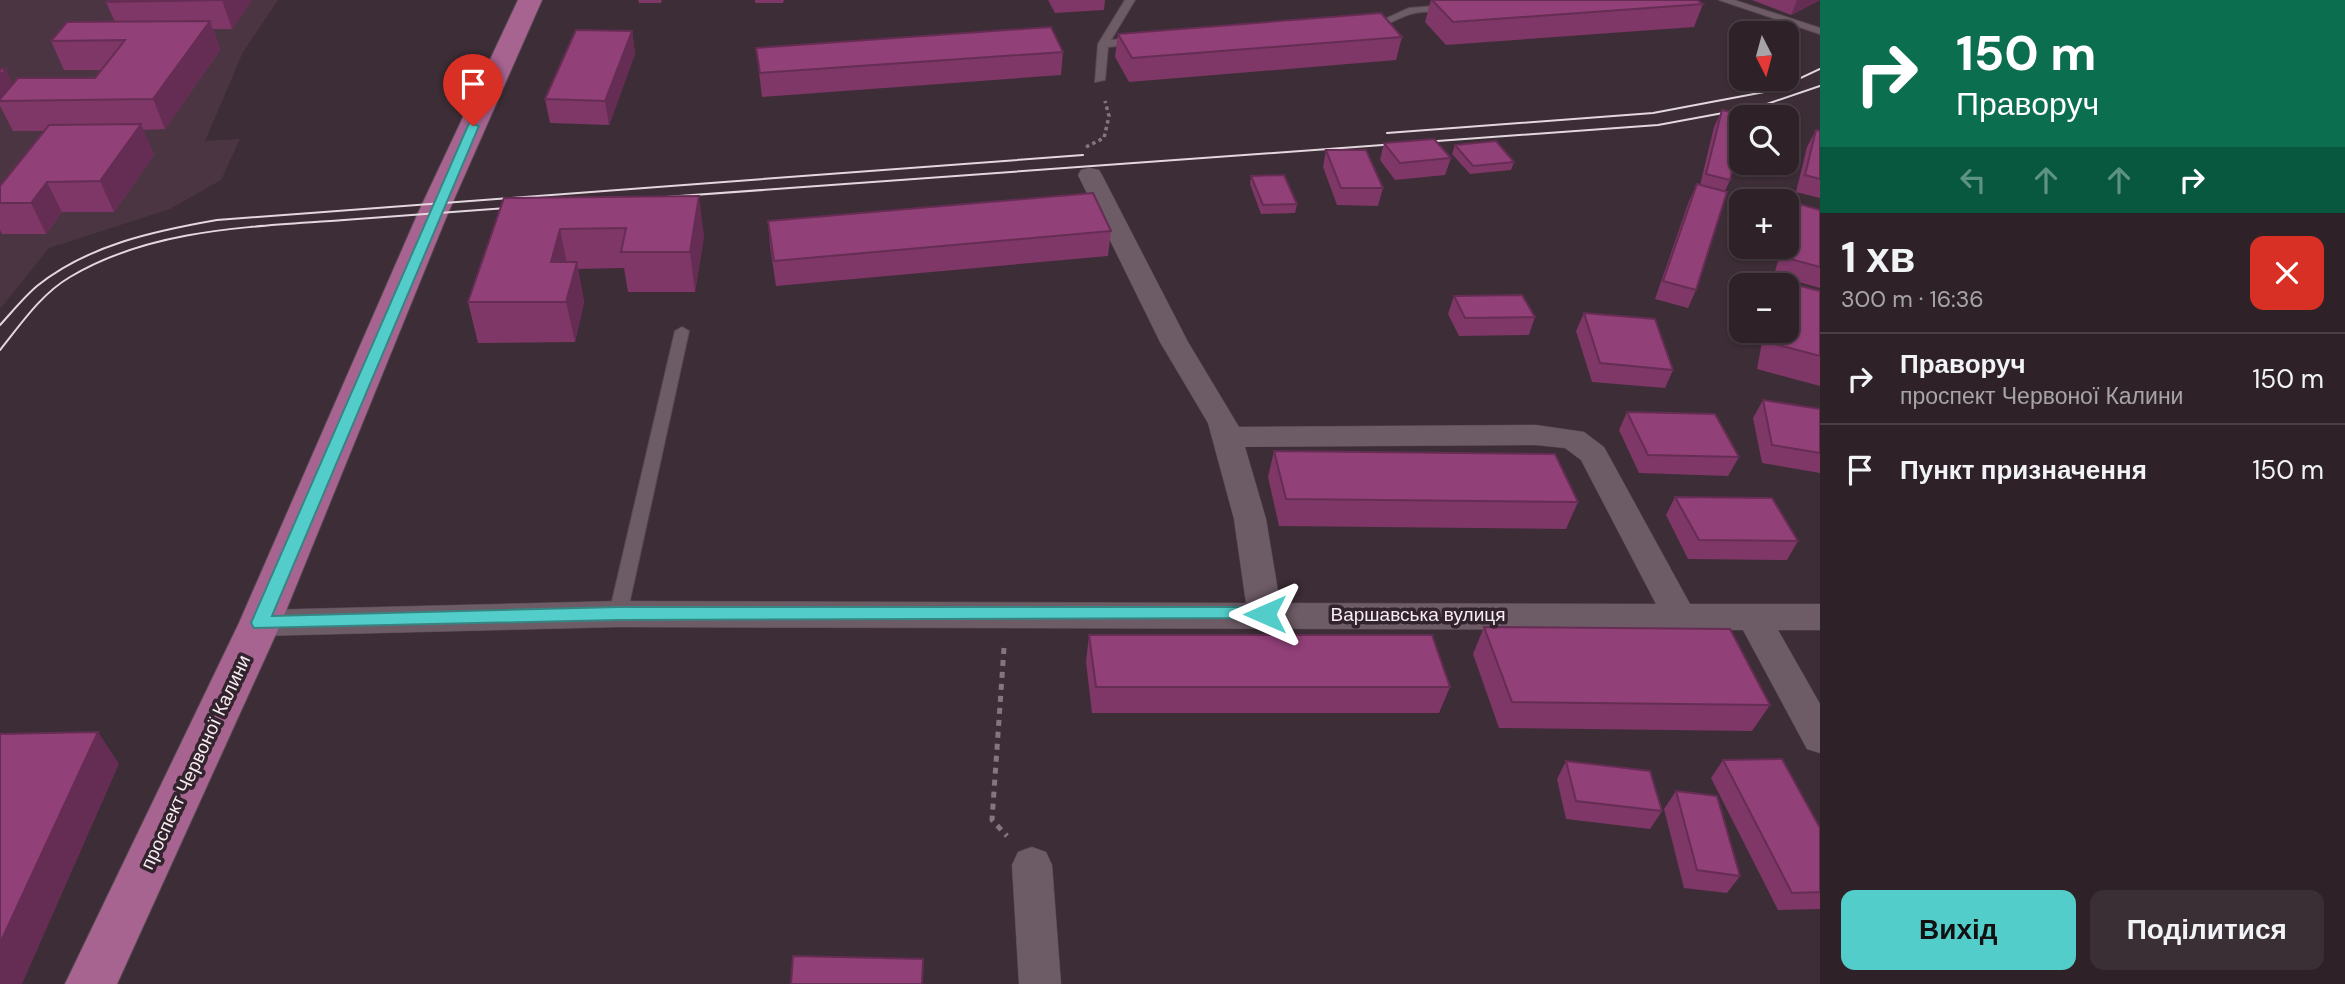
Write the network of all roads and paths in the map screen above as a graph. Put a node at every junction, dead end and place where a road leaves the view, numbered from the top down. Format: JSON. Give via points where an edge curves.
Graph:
{"nodes":[{"id":1,"x":530,"y":0,"type":"edge"},
{"id":2,"x":1130,"y":0,"type":"edge"},
{"id":3,"x":1724,"y":0,"type":"edge"},
{"id":4,"x":1461,"y":7,"type":"edge"},
{"id":5,"x":1360,"y":24,"type":"edge"},
{"id":6,"x":1820,"y":31,"type":"edge"},
{"id":7,"x":1143,"y":41,"type":"edge"},
{"id":8,"x":1103,"y":44,"type":"junction"},
{"id":9,"x":1099,"y":80,"type":"joint"},
{"id":10,"x":1090,"y":175,"type":"joint"},
{"id":11,"x":682,"y":331,"type":"dead end"},
{"id":12,"x":1227,"y":437,"type":"junction"},
{"id":13,"x":618,"y":614,"type":"junction"},
{"id":14,"x":1265,"y":614,"type":"junction"},
{"id":15,"x":1006,"y":616,"type":"junction"},
{"id":16,"x":1680,"y":616,"type":"junction"},
{"id":17,"x":1820,"y":617,"type":"edge"},
{"id":18,"x":1754,"y":618,"type":"junction"},
{"id":19,"x":260,"y":623,"type":"junction"},
{"id":20,"x":1820,"y":738,"type":"edge"},
{"id":21,"x":1032,"y":865,"type":"joint"},
{"id":22,"x":91,"y":984,"type":"edge"},
{"id":23,"x":1040,"y":984,"type":"edge"}],
"edges":[{"from":1,"to":19,"type":"main road","name":"проспект Червоної Калини","via":[[433,213]]},
{"from":2,"to":8,"type":"lane"},
{"from":3,"to":6,"type":"lane"},
{"from":4,"to":5,"type":"lane","via":[[1409,11],[1387,22]]},
{"from":7,"to":8,"type":"lane"},
{"from":8,"to":9,"type":"lane"},
{"from":9,"to":10,"type":"path","via":[[1109,116],[1104,138],[1085,148]]},
{"from":10,"to":12,"type":"street"},
{"from":11,"to":13,"type":"lane"},
{"from":12,"to":14,"type":"street","via":[[1250,519]]},
{"from":12,"to":16,"type":"street","via":[[1536,435],[1573,439],[1593,454]]},
{"from":13,"to":15,"type":"street","name":"Варшавська вулиця"},
{"from":13,"to":19,"type":"street","name":"Варшавська вулиця"},
{"from":14,"to":15,"type":"street","name":"Варшавська вулиця"},
{"from":14,"to":16,"type":"street","name":"Варшавська вулиця"},
{"from":15,"to":21,"type":"path","via":[[992,820]]},
{"from":16,"to":18,"type":"street","name":"Варшавська вулиця"},
{"from":17,"to":18,"type":"street","name":"Варшавська вулиця"},
{"from":18,"to":20,"type":"street"},
{"from":19,"to":22,"type":"main road","name":"проспект Червоної Калини"},
{"from":21,"to":23,"type":"street"}]}
